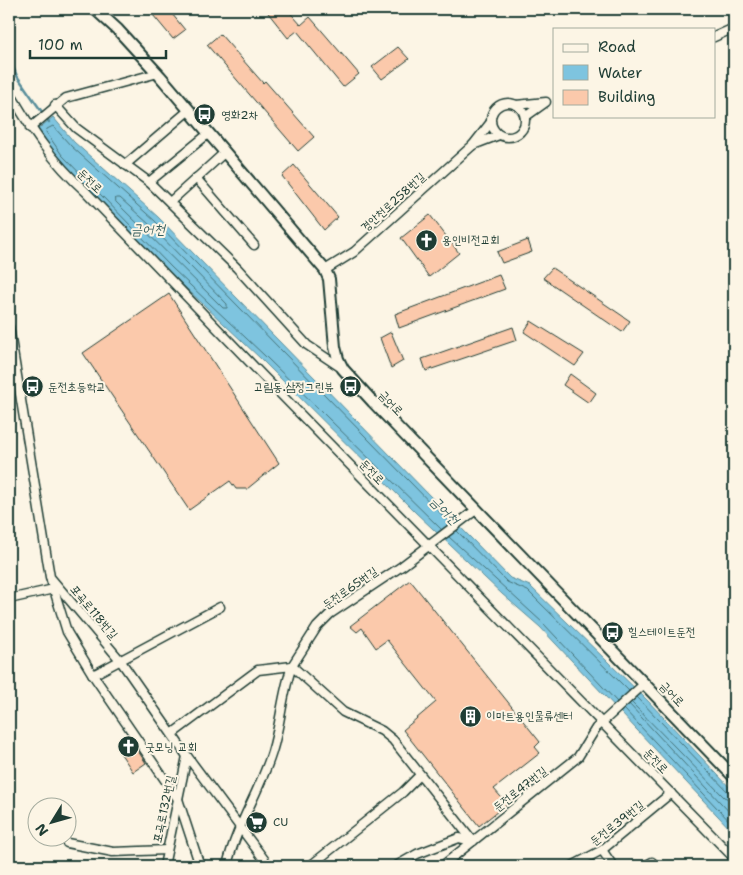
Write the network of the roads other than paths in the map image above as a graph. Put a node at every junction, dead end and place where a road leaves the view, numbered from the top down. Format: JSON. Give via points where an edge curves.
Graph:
{"nodes":[{"id":1,"x":95,"y":9,"type":"edge"},
{"id":2,"x":734,"y":28,"type":"edge"},
{"id":3,"x":716,"y":37,"type":"edge"},
{"id":4,"x":158,"y":74,"type":"junction"},
{"id":5,"x":9,"y":91,"type":"edge"},
{"id":6,"x":553,"y":100,"type":"edge"},
{"id":7,"x":546,"y":102,"type":"junction"},
{"id":8,"x":55,"y":105,"type":"junction"},
{"id":9,"x":516,"y":105,"type":"junction"},
{"id":10,"x":188,"y":111,"type":"junction"},
{"id":11,"x":525,"y":117,"type":"junction"},
{"id":12,"x":491,"y":122,"type":"junction"},
{"id":13,"x":30,"y":128,"type":"junction"},
{"id":14,"x":208,"y":134,"type":"junction"},
{"id":15,"x":499,"y":134,"type":"junction"},
{"id":16,"x":473,"y":145,"type":"junction"},
{"id":17,"x":224,"y":153,"type":"junction"},
{"id":18,"x":125,"y":165,"type":"junction"},
{"id":19,"x":196,"y":178,"type":"junction"},
{"id":20,"x":149,"y":182,"type":"junction"},
{"id":21,"x":170,"y":202,"type":"junction"},
{"id":22,"x":254,"y":245,"type":"dead end"},
{"id":23,"x":325,"y":270,"type":"junction"},
{"id":24,"x":9,"y":327,"type":"edge"},
{"id":25,"x":343,"y":369,"type":"junction"},
{"id":26,"x":473,"y":512,"type":"junction"},
{"id":27,"x":432,"y":543,"type":"junction"},
{"id":28,"x":50,"y":576,"type":"junction"},
{"id":29,"x":54,"y":589,"type":"junction"},
{"id":30,"x":9,"y":599,"type":"edge"},
{"id":31,"x":220,"y":607,"type":"dead end"},
{"id":32,"x":120,"y":660,"type":"junction"},
{"id":33,"x":292,"y":666,"type":"junction"},
{"id":34,"x":93,"y":675,"type":"junction"},
{"id":35,"x":644,"y":684,"type":"junction"},
{"id":36,"x":602,"y":722,"type":"junction"},
{"id":37,"x":172,"y":734,"type":"junction"},
{"id":38,"x":187,"y":756,"type":"junction"},
{"id":39,"x":420,"y":775,"type":"junction"},
{"id":40,"x":734,"y":777,"type":"edge"},
{"id":41,"x":671,"y":793,"type":"junction"},
{"id":42,"x":178,"y":799,"type":"junction"},
{"id":43,"x":240,"y":826,"type":"junction"},
{"id":44,"x":473,"y":841,"type":"junction"},
{"id":45,"x":78,"y":845,"type":"edge"},
{"id":46,"x":167,"y":850,"type":"junction"},
{"id":47,"x":602,"y":850,"type":"junction"},
{"id":48,"x":734,"y":858,"type":"edge"},
{"id":49,"x":445,"y":865,"type":"edge"},
{"id":50,"x":164,"y":866,"type":"edge"},
{"id":51,"x":200,"y":866,"type":"edge"},
{"id":52,"x":227,"y":866,"type":"edge"},
{"id":53,"x":269,"y":866,"type":"edge"},
{"id":54,"x":310,"y":866,"type":"edge"},
{"id":55,"x":396,"y":866,"type":"edge"},
{"id":56,"x":572,"y":866,"type":"edge"},
{"id":57,"x":613,"y":866,"type":"edge"}],
"edges":[{"from":1,"to":4,"type":"street","name":"금어로"},
{"from":2,"to":3,"type":"street"},
{"from":4,"to":8,"type":"street","via":[[66,98]]},
{"from":4,"to":10,"type":"street","name":"금어로"},
{"from":5,"to":13,"type":"street","name":"둔전로"},
{"from":6,"to":7,"type":"street"},
{"from":7,"to":9,"type":"street"},
{"from":7,"to":11,"type":"street"},
{"from":8,"to":13,"type":"street"},
{"from":8,"to":18,"type":"street","via":[[76,128]]},
{"from":9,"to":11,"type":"street"},
{"from":9,"to":12,"type":"street","via":[[498,106]]},
{"from":10,"to":14,"type":"street","name":"금어로"},
{"from":10,"to":18,"type":"street"},
{"from":11,"to":15,"type":"street","via":[[520,133],[510,137]]},
{"from":12,"to":15,"type":"street"},
{"from":12,"to":16,"type":"street"},
{"from":13,"to":27,"type":"street","name":"둔전로","via":[[60,168]]},
{"from":14,"to":17,"type":"street","name":"금어로"},
{"from":14,"to":20,"type":"street"},
{"from":15,"to":16,"type":"street"},
{"from":16,"to":23,"type":"street","name":"경안천로258번길","via":[[354,252]]},
{"from":17,"to":19,"type":"street"},
{"from":17,"to":23,"type":"street","name":"금어로"},
{"from":18,"to":20,"type":"street"},
{"from":19,"to":21,"type":"street"},
{"from":19,"to":22,"type":"street"},
{"from":20,"to":21,"type":"street"},
{"from":21,"to":25,"type":"street","via":[[238,268],[308,345]]},
{"from":23,"to":25,"type":"street","name":"금어로","via":[[329,279],[335,347]]},
{"from":24,"to":28,"type":"street"},
{"from":25,"to":26,"type":"street","name":"금어로"},
{"from":26,"to":27,"type":"street","name":"둔전로65번길"},
{"from":26,"to":35,"type":"street","name":"금어로"},
{"from":27,"to":33,"type":"street","name":"둔전로65번길","via":[[330,614],[317,627]]},
{"from":27,"to":36,"type":"street","name":"둔전로"},
{"from":28,"to":29,"type":"street"},
{"from":28,"to":32,"type":"street","name":"포곡로118번길"},
{"from":29,"to":30,"type":"street"},
{"from":29,"to":34,"type":"street","via":[[67,632]]},
{"from":31,"to":32,"type":"street"},
{"from":32,"to":34,"type":"street"},
{"from":32,"to":37,"type":"street","name":"포곡로118번길"},
{"from":33,"to":37,"type":"street","via":[[258,670]]},
{"from":33,"to":39,"type":"street","via":[[343,712],[382,731]]},
{"from":33,"to":43,"type":"street","name":"둔전로65번길","via":[[284,687],[282,715],[272,753]]},
{"from":34,"to":42,"type":"street"},
{"from":35,"to":36,"type":"street","name":"둔전로47번길"},
{"from":35,"to":40,"type":"street","name":"금어로"},
{"from":36,"to":41,"type":"street","name":"둔전로"},
{"from":36,"to":44,"type":"street","name":"둔전로47번길","via":[[578,756]]},
{"from":37,"to":38,"type":"street","name":"포곡로118번길"},
{"from":38,"to":42,"type":"street","name":"포곡로132번길"},
{"from":38,"to":43,"type":"street","name":"포곡로118번길"},
{"from":39,"to":44,"type":"street"},
{"from":39,"to":54,"type":"street"},
{"from":41,"to":47,"type":"street","name":"둔전로39번길"},
{"from":41,"to":48,"type":"street","name":"둔전로"},
{"from":42,"to":46,"type":"street","name":"포곡로132번길"},
{"from":42,"to":51,"type":"street"},
{"from":43,"to":52,"type":"street","name":"둔전로65번길"},
{"from":43,"to":53,"type":"street","name":"포곡로118번길"},
{"from":44,"to":49,"type":"street","name":"둔전로47번길"},
{"from":44,"to":55,"type":"street","via":[[459,838]]},
{"from":45,"to":46,"type":"street","via":[[113,852]]},
{"from":46,"to":50,"type":"street","name":"포곡로132번길"},
{"from":47,"to":56,"type":"street","name":"둔전로39번길"},
{"from":47,"to":57,"type":"street"}]}
